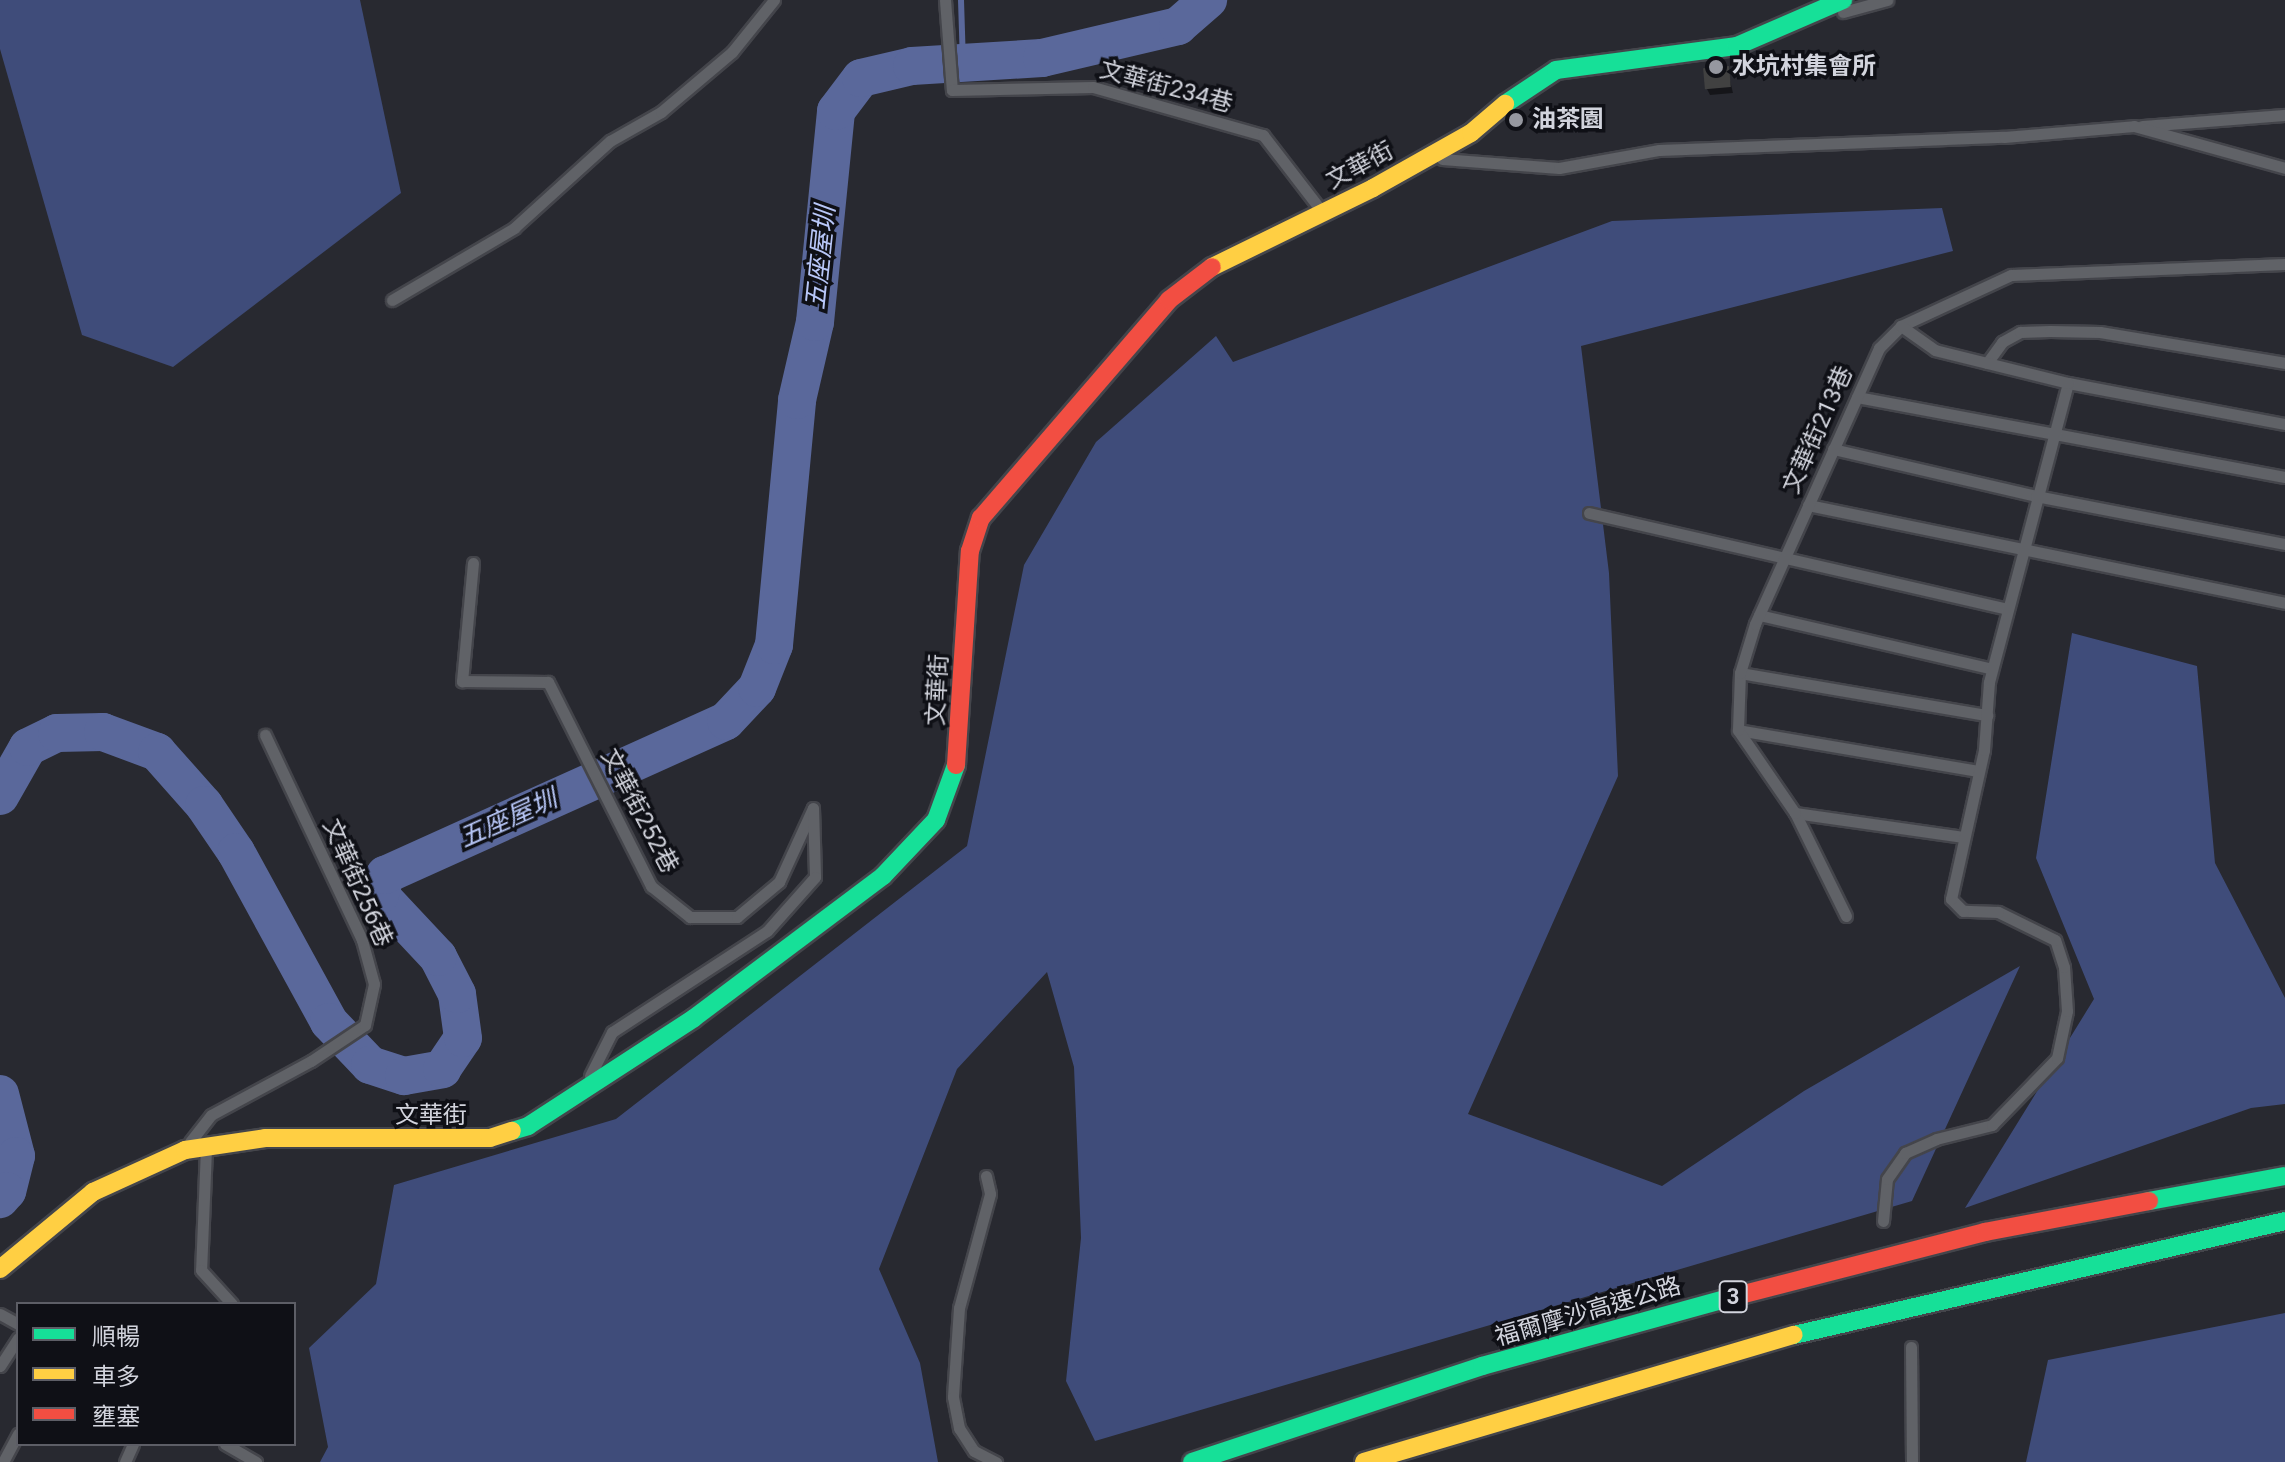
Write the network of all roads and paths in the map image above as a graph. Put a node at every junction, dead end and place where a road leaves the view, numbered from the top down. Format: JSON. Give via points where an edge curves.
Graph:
{"nodes":[{"id":1,"x":774,"y":0,"type":"edge"},
{"id":2,"x":945,"y":0,"type":"edge"},
{"id":3,"x":1843,"y":0,"type":"edge"},
{"id":4,"x":1887,"y":0,"type":"edge"},
{"id":5,"x":1773,"y":32,"type":"junction"},
{"id":6,"x":2285,"y":115,"type":"edge"},
{"id":7,"x":2134,"y":126,"type":"junction"},
{"id":8,"x":1426,"y":158,"type":"junction"},
{"id":9,"x":2285,"y":168,"type":"edge"},
{"id":10,"x":1323,"y":213,"type":"junction"},
{"id":11,"x":2285,"y":264,"type":"edge"},
{"id":12,"x":392,"y":300,"type":"dead end"},
{"id":13,"x":1901,"y":326,"type":"junction"},
{"id":14,"x":1987,"y":363,"type":"junction"},
{"id":15,"x":2285,"y":363,"type":"edge"},
{"id":16,"x":2068,"y":383,"type":"junction"},
{"id":17,"x":1857,"y":397,"type":"junction"},
{"id":18,"x":2285,"y":424,"type":"edge"},
{"id":19,"x":2051,"y":436,"type":"junction"},
{"id":20,"x":1833,"y":449,"type":"junction"},
{"id":21,"x":2285,"y":477,"type":"edge"},
{"id":22,"x":2036,"y":496,"type":"junction"},
{"id":23,"x":1808,"y":505,"type":"junction"},
{"id":24,"x":1589,"y":513,"type":"dead end"},
{"id":25,"x":2285,"y":544,"type":"edge"},
{"id":26,"x":2023,"y":548,"type":"junction"},
{"id":27,"x":1784,"y":558,"type":"junction"},
{"id":28,"x":473,"y":563,"type":"dead end"},
{"id":29,"x":2285,"y":603,"type":"edge"},
{"id":30,"x":2007,"y":609,"type":"junction"},
{"id":31,"x":1759,"y":615,"type":"junction"},
{"id":32,"x":1992,"y":669,"type":"junction"},
{"id":33,"x":1740,"y":673,"type":"junction"},
{"id":34,"x":1987,"y":715,"type":"junction"},
{"id":35,"x":1738,"y":730,"type":"junction"},
{"id":36,"x":265,"y":735,"type":"dead end"},
{"id":37,"x":1979,"y":771,"type":"junction"},
{"id":38,"x":1795,"y":813,"type":"junction"},
{"id":39,"x":1963,"y":837,"type":"junction"},
{"id":40,"x":1846,"y":916,"type":"dead end"},
{"id":41,"x":582,"y":1090,"type":"junction"},
{"id":42,"x":206,"y":1144,"type":"junction"},
{"id":43,"x":185,"y":1150,"type":"junction"},
{"id":44,"x":986,"y":1176,"type":"dead end"},
{"id":45,"x":2285,"y":1176,"type":"edge"},
{"id":46,"x":1883,"y":1221,"type":"dead end"},
{"id":47,"x":2285,"y":1221,"type":"edge"},
{"id":48,"x":0,"y":1269,"type":"edge"},
{"id":49,"x":230,"y":1302,"type":"edge"},
{"id":50,"x":16,"y":1341,"type":"edge"},
{"id":51,"x":1911,"y":1347,"type":"dead end"},
{"id":52,"x":0,"y":1366,"type":"edge"},
{"id":53,"x":16,"y":1438,"type":"edge"},
{"id":54,"x":228,"y":1446,"type":"edge"},
{"id":55,"x":3,"y":1462,"type":"edge"},
{"id":56,"x":256,"y":1462,"type":"edge"},
{"id":57,"x":996,"y":1462,"type":"edge"},
{"id":58,"x":1192,"y":1462,"type":"edge"},
{"id":59,"x":1364,"y":1462,"type":"edge"},
{"id":60,"x":1912,"y":1462,"type":"edge"}],
"edges":[{"from":1,"to":12,"type":"lane","via":[[732,52],[661,112],[610,141],[514,228]]},
{"from":2,"to":10,"type":"lane","name":"文華街234巷","via":[[952,90],[1093,87],[1263,135]]},
{"from":3,"to":5,"type":"main road","name":"文華街"},
{"from":4,"to":5,"type":"lane"},
{"from":5,"to":8,"type":"main road","name":"文華街","via":[[1728,47],[1556,70],[1518,93],[1471,133]]},
{"from":6,"to":7,"type":"lane"},
{"from":7,"to":8,"type":"lane","via":[[2004,137],[1659,150],[1559,168]]},
{"from":7,"to":9,"type":"lane"},
{"from":8,"to":10,"type":"main road","name":"文華街"},
{"from":10,"to":41,"type":"main road","name":"文華街","via":[[1222,259],[1169,300],[981,518],[970,551],[958,760],[952,786],[924,836],[883,876],[694,1018]]},
{"from":11,"to":13,"type":"lane","name":"文華街213巷","via":[[2011,275]]},
{"from":13,"to":14,"type":"lane","via":[[1935,350]]},
{"from":13,"to":17,"type":"lane","name":"文華街213巷","via":[[1879,348]]},
{"from":14,"to":15,"type":"lane","via":[[2002,342],[2020,332],[2050,331],[2100,332]]},
{"from":14,"to":16,"type":"lane"},
{"from":16,"to":18,"type":"lane"},
{"from":16,"to":19,"type":"lane"},
{"from":17,"to":19,"type":"lane"},
{"from":17,"to":20,"type":"lane","name":"文華街213巷"},
{"from":19,"to":21,"type":"lane"},
{"from":19,"to":22,"type":"lane"},
{"from":20,"to":22,"type":"lane"},
{"from":20,"to":23,"type":"lane","name":"文華街213巷"},
{"from":22,"to":25,"type":"lane"},
{"from":22,"to":26,"type":"lane"},
{"from":23,"to":26,"type":"lane"},
{"from":23,"to":27,"type":"lane","name":"文華街213巷"},
{"from":24,"to":27,"type":"lane"},
{"from":26,"to":29,"type":"lane"},
{"from":26,"to":30,"type":"lane"},
{"from":27,"to":30,"type":"lane"},
{"from":27,"to":31,"type":"lane","name":"文華街213巷"},
{"from":28,"to":41,"type":"lane","name":"文華街252巷","via":[[462,681],[548,682],[651,886],[690,917],[737,917],[779,882],[813,808],[815,877],[767,931],[612,1032]]},
{"from":30,"to":32,"type":"lane"},
{"from":31,"to":32,"type":"lane"},
{"from":31,"to":33,"type":"lane","name":"文華街213巷"},
{"from":32,"to":34,"type":"lane"},
{"from":33,"to":34,"type":"lane"},
{"from":33,"to":35,"type":"lane","name":"文華街213巷"},
{"from":34,"to":37,"type":"lane"},
{"from":35,"to":37,"type":"lane"},
{"from":35,"to":38,"type":"lane"},
{"from":36,"to":43,"type":"lane","name":"文華街256巷","via":[[362,940],[374,984],[365,1025],[211,1115]]},
{"from":37,"to":39,"type":"lane"},
{"from":38,"to":39,"type":"lane"},
{"from":38,"to":40,"type":"lane"},
{"from":39,"to":46,"type":"lane","via":[[1951,899],[1963,911],[1998,912],[2055,940],[2064,967],[2067,1011],[2057,1058],[1992,1125],[1905,1153],[1887,1179]]},
{"from":41,"to":42,"type":"main road","name":"文華街","via":[[528,1126],[471,1141],[265,1138]]},
{"from":42,"to":43,"type":"main road","name":"文華街"},
{"from":42,"to":49,"type":"lane","via":[[201,1270]]},
{"from":43,"to":48,"type":"main road","name":"文華街","via":[[93,1192]]},
{"from":44,"to":57,"type":"lane","via":[[990,1194],[959,1308],[953,1397],[959,1428],[974,1451]]},
{"from":45,"to":58,"type":"main road","name":"福爾摩沙高速公路","number":"3","via":[[1985,1232],[1724,1299],[1482,1366]]},
{"from":47,"to":59,"type":"main road","number":"3","via":[[1742,1348]]},
{"from":50,"to":52,"type":"lane"},
{"from":51,"to":60,"type":"lane"},
{"from":53,"to":55,"type":"lane"},
{"from":54,"to":56,"type":"lane"}]}
